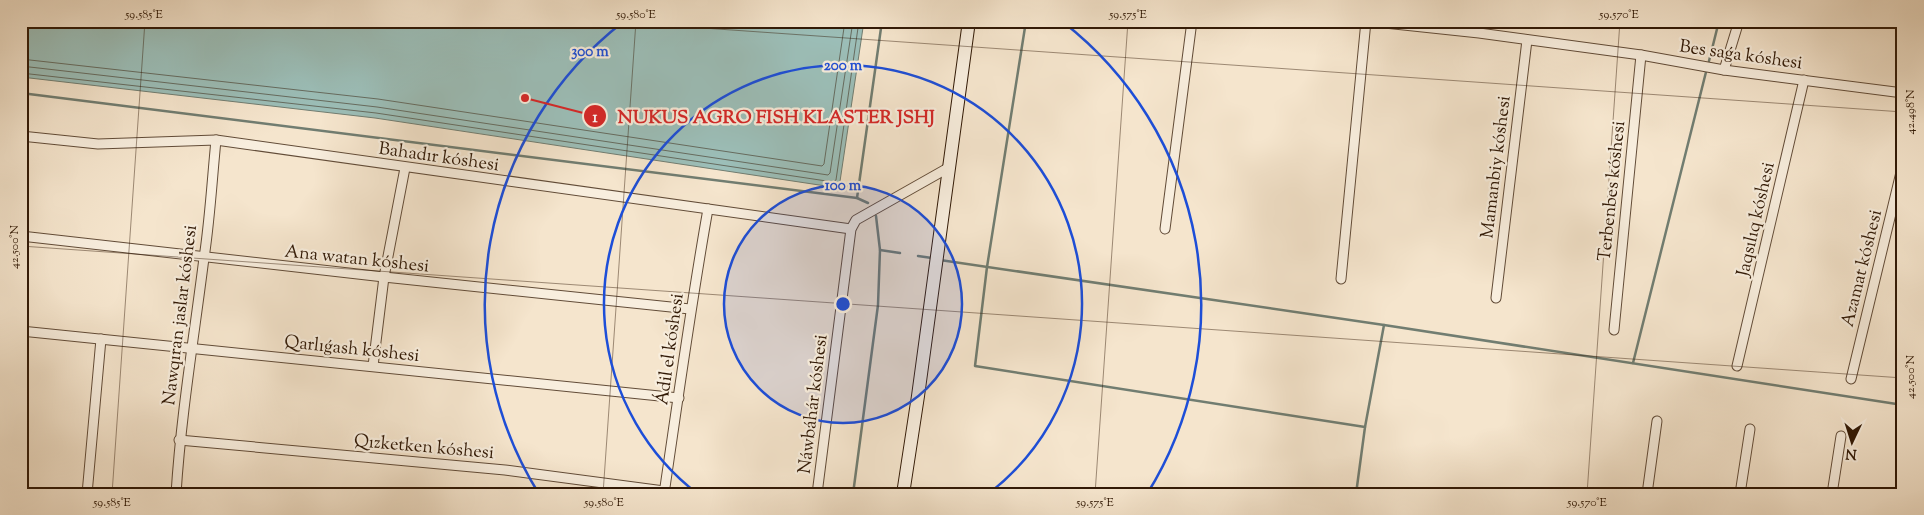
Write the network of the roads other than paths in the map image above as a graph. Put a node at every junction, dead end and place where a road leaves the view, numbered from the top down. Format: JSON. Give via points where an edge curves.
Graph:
{"nodes":[{"id":1,"x":968,"y":21,"type":"edge"},
{"id":2,"x":1192,"y":21,"type":"edge"},
{"id":3,"x":1366,"y":21,"type":"edge"},
{"id":4,"x":1738,"y":21,"type":"edge"},
{"id":5,"x":1527,"y":40,"type":"junction"},
{"id":6,"x":1641,"y":55,"type":"junction"},
{"id":7,"x":1724,"y":70,"type":"junction"},
{"id":8,"x":1804,"y":80,"type":"junction"},
{"id":9,"x":1903,"y":93,"type":"edge"},
{"id":10,"x":21,"y":136,"type":"edge"},
{"id":11,"x":216,"y":140,"type":"junction"},
{"id":12,"x":1903,"y":164,"type":"edge"},
{"id":13,"x":406,"y":168,"type":"junction"},
{"id":14,"x":948,"y":168,"type":"junction"},
{"id":15,"x":708,"y":209,"type":"junction"},
{"id":16,"x":851,"y":229,"type":"junction"},
{"id":17,"x":1165,"y":230,"type":"dead end"},
{"id":18,"x":21,"y":236,"type":"edge"},
{"id":19,"x":204,"y":257,"type":"junction"},
{"id":20,"x":384,"y":277,"type":"junction"},
{"id":21,"x":1341,"y":279,"type":"dead end"},
{"id":22,"x":1496,"y":298,"type":"dead end"},
{"id":23,"x":690,"y":310,"type":"junction"},
{"id":24,"x":1614,"y":330,"type":"dead end"},
{"id":25,"x":21,"y":331,"type":"edge"},
{"id":26,"x":101,"y":339,"type":"junction"},
{"id":27,"x":190,"y":348,"type":"junction"},
{"id":28,"x":373,"y":366,"type":"junction"},
{"id":29,"x":1737,"y":366,"type":"dead end"},
{"id":30,"x":1851,"y":379,"type":"dead end"},
{"id":31,"x":679,"y":398,"type":"junction"},
{"id":32,"x":1658,"y":421,"type":"dead end"},
{"id":33,"x":1750,"y":429,"type":"dead end"},
{"id":34,"x":1841,"y":436,"type":"dead end"},
{"id":35,"x":180,"y":440,"type":"junction"},
{"id":36,"x":664,"y":492,"type":"edge"},
{"id":37,"x":87,"y":494,"type":"edge"},
{"id":38,"x":176,"y":494,"type":"edge"},
{"id":39,"x":817,"y":494,"type":"edge"},
{"id":40,"x":903,"y":494,"type":"edge"},
{"id":41,"x":1647,"y":494,"type":"edge"},
{"id":42,"x":1740,"y":494,"type":"edge"},
{"id":43,"x":1832,"y":494,"type":"edge"}],
"edges":[{"from":1,"to":14,"type":"main road"},
{"from":2,"to":17,"type":"street"},
{"from":3,"to":5,"type":"street","name":"Bes saǵa kóshesi"},
{"from":3,"to":21,"type":"street"},
{"from":4,"to":7,"type":"street"},
{"from":5,"to":6,"type":"street","name":"Bes saǵa kóshesi"},
{"from":5,"to":22,"type":"street","name":"Mamanbiy kóshesi"},
{"from":6,"to":7,"type":"street","name":"Bes saǵa kóshesi"},
{"from":6,"to":24,"type":"street","name":"Terbenbes kóshesi"},
{"from":7,"to":8,"type":"street","name":"Bes saǵa kóshesi"},
{"from":8,"to":9,"type":"street","name":"Bes saǵa kóshesi"},
{"from":8,"to":29,"type":"street","name":"Jaqsılıq kóshesi"},
{"from":10,"to":11,"type":"street","name":"Bahadır kóshesi","via":[[98,144]]},
{"from":11,"to":13,"type":"street","name":"Bahadır kóshesi"},
{"from":11,"to":19,"type":"street","name":"Nawqıran jaslar kóshesi"},
{"from":12,"to":30,"type":"street","name":"Azamat kóshesi"},
{"from":13,"to":15,"type":"street","name":"Bahadır kóshesi"},
{"from":13,"to":20,"type":"street"},
{"from":14,"to":16,"type":"street","via":[[856,220]]},
{"from":14,"to":40,"type":"main road"},
{"from":15,"to":16,"type":"street","name":"Bahadır kóshesi"},
{"from":15,"to":23,"type":"street","name":"Ádil el kóshesi"},
{"from":16,"to":39,"type":"street","name":"Náwbáhár kóshesi"},
{"from":18,"to":19,"type":"street","name":"Ana watan kóshesi"},
{"from":19,"to":20,"type":"street","name":"Ana watan kóshesi"},
{"from":19,"to":27,"type":"street","name":"Nawqıran jaslar kóshesi"},
{"from":20,"to":23,"type":"street","name":"Ana watan kóshesi"},
{"from":20,"to":28,"type":"street"},
{"from":23,"to":31,"type":"street","name":"Ádil el kóshesi"},
{"from":25,"to":26,"type":"street","name":"Qarlıǵash kóshesi"},
{"from":26,"to":27,"type":"street","name":"Qarlıǵash kóshesi"},
{"from":26,"to":37,"type":"street"},
{"from":27,"to":28,"type":"street","name":"Qarlıǵash kóshesi"},
{"from":27,"to":35,"type":"street","name":"Nawqıran jaslar kóshesi"},
{"from":28,"to":31,"type":"street","name":"Qarlıǵash kóshesi"},
{"from":31,"to":36,"type":"street","name":"Ádil el kóshesi"},
{"from":32,"to":41,"type":"street"},
{"from":33,"to":42,"type":"street"},
{"from":34,"to":43,"type":"street"},
{"from":35,"to":36,"type":"street","name":"Qızketken kóshesi","via":[[505,470]]},
{"from":35,"to":38,"type":"street","name":"Nawqıran jaslar kóshesi"}]}
